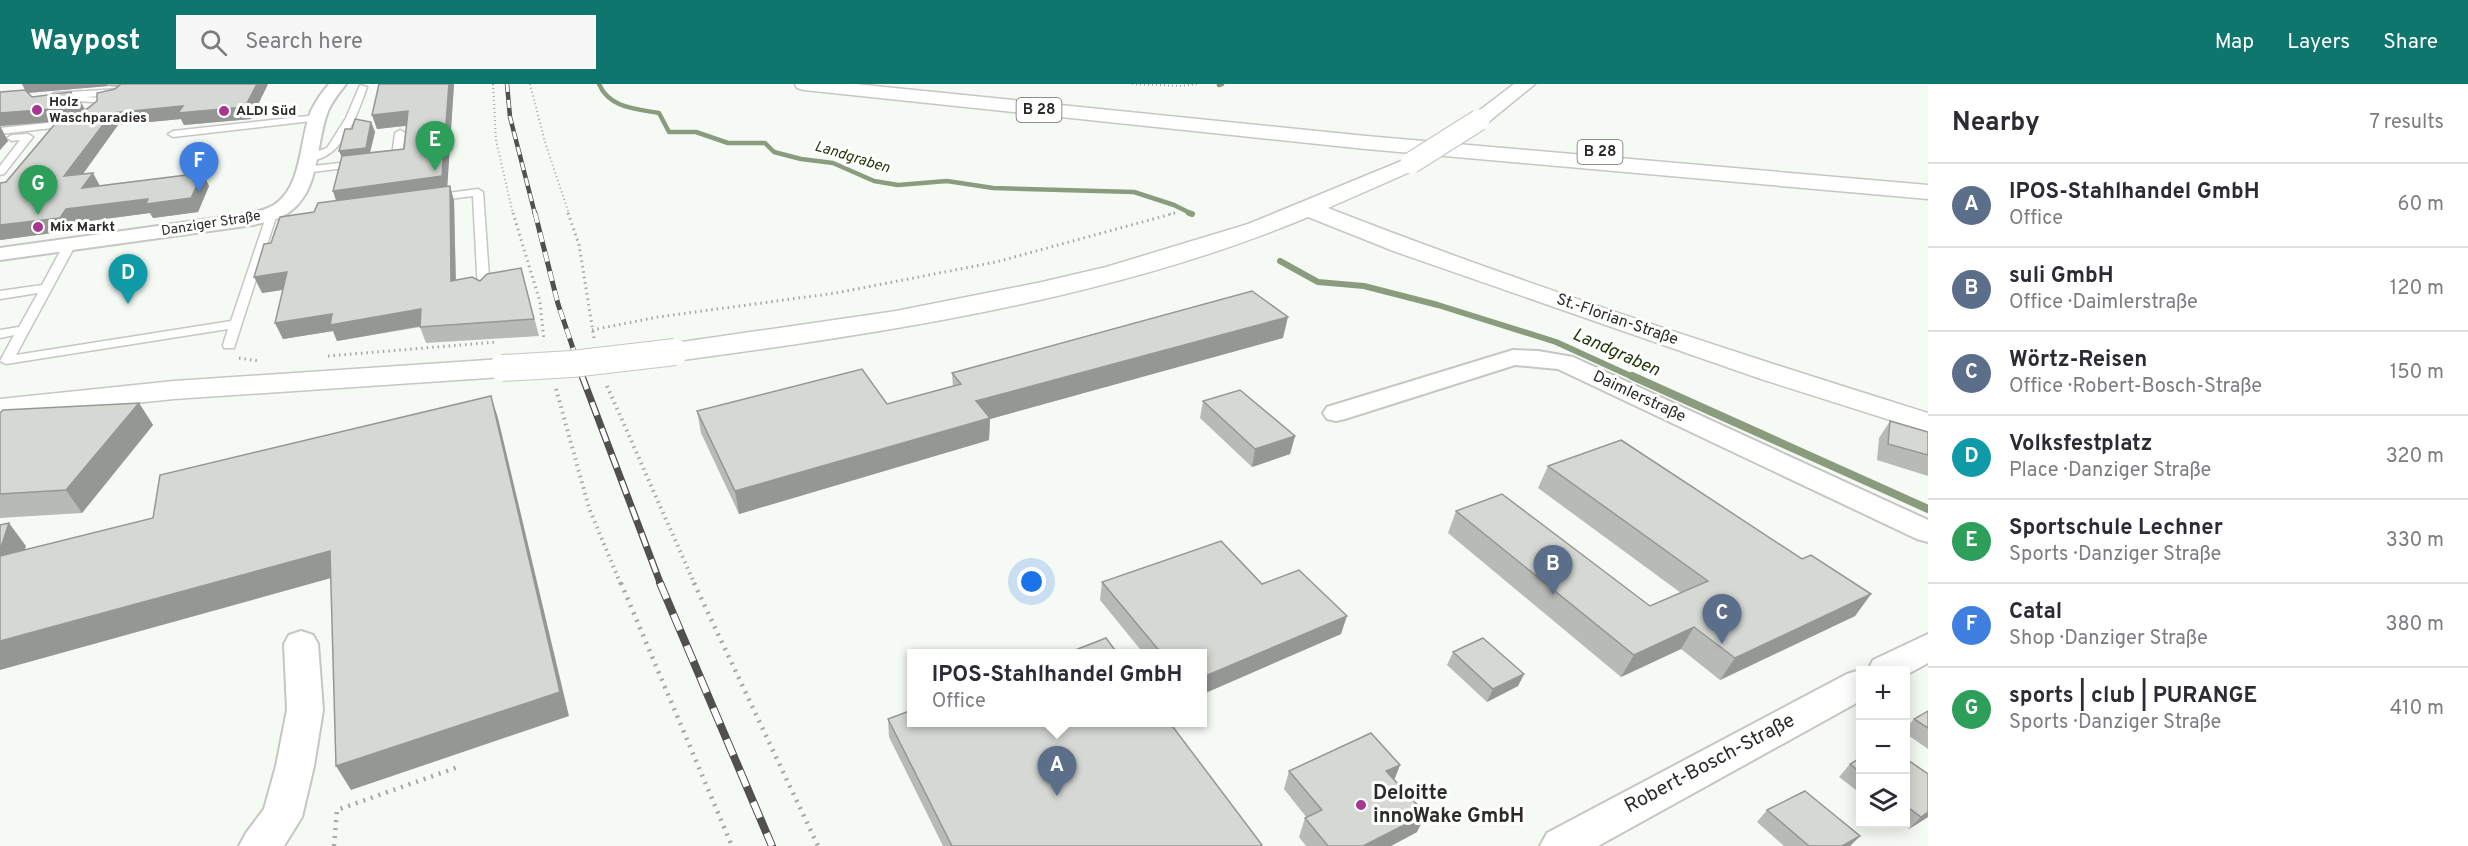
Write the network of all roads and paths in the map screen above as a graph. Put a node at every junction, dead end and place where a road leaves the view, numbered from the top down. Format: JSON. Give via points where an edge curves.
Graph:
{"nodes":[{"id":1,"x":338,"y":84,"type":"edge"},
{"id":2,"x":493,"y":84,"type":"edge"},
{"id":3,"x":530,"y":84,"type":"edge"},
{"id":4,"x":804,"y":84,"type":"edge"},
{"id":5,"x":892,"y":84,"type":"edge"},
{"id":6,"x":1132,"y":84,"type":"edge"},
{"id":7,"x":1197,"y":84,"type":"edge"},
{"id":8,"x":1526,"y":84,"type":"edge"},
{"id":9,"x":363,"y":87,"type":"dead end"},
{"id":10,"x":47,"y":100,"type":"joint"},
{"id":11,"x":76,"y":108,"type":"edge"},
{"id":12,"x":98,"y":111,"type":"edge"},
{"id":13,"x":317,"y":118,"type":"junction"},
{"id":14,"x":88,"y":119,"type":"edge"},
{"id":15,"x":62,"y":120,"type":"edge"},
{"id":16,"x":0,"y":129,"type":"edge"},
{"id":17,"x":400,"y":133,"type":"dead end"},
{"id":18,"x":173,"y":134,"type":"dead end"},
{"id":19,"x":0,"y":140,"type":"edge"},
{"id":20,"x":305,"y":164,"type":"junction"},
{"id":21,"x":0,"y":172,"type":"edge"},
{"id":22,"x":1928,"y":178,"type":"edge"},
{"id":23,"x":1928,"y":192,"type":"edge"},
{"id":24,"x":422,"y":199,"type":"edge"},
{"id":25,"x":1309,"y":209,"type":"junction"},
{"id":26,"x":282,"y":212,"type":"junction"},
{"id":27,"x":1177,"y":212,"type":"dead end"},
{"id":28,"x":70,"y":244,"type":"junction"},
{"id":29,"x":0,"y":254,"type":"edge"},
{"id":30,"x":47,"y":288,"type":"junction"},
{"id":31,"x":484,"y":291,"type":"edge"},
{"id":32,"x":0,"y":295,"type":"edge"},
{"id":33,"x":236,"y":324,"type":"junction"},
{"id":34,"x":24,"y":330,"type":"junction"},
{"id":35,"x":592,"y":330,"type":"junction"},
{"id":36,"x":0,"y":334,"type":"edge"},
{"id":37,"x":595,"y":342,"type":"dead end"},
{"id":38,"x":229,"y":345,"type":"joint"},
{"id":39,"x":545,"y":348,"type":"dead end"},
{"id":40,"x":505,"y":355,"type":"junction"},
{"id":41,"x":324,"y":356,"type":"dead end"},
{"id":42,"x":269,"y":361,"type":"dead end"},
{"id":43,"x":604,"y":376,"type":"dead end"},
{"id":44,"x":554,"y":382,"type":"dead end"},
{"id":45,"x":0,"y":408,"type":"edge"},
{"id":46,"x":1336,"y":413,"type":"dead end"},
{"id":47,"x":1928,"y":423,"type":"edge"},
{"id":48,"x":1928,"y":532,"type":"edge"},
{"id":49,"x":301,"y":644,"type":"dead end"},
{"id":50,"x":1928,"y":647,"type":"edge"},
{"id":51,"x":1892,"y":666,"type":"edge"},
{"id":52,"x":1856,"y":686,"type":"edge"},
{"id":53,"x":461,"y":766,"type":"dead end"},
{"id":54,"x":260,"y":846,"type":"edge"},
{"id":55,"x":334,"y":846,"type":"edge"},
{"id":56,"x":732,"y":846,"type":"edge"},
{"id":57,"x":818,"y":846,"type":"edge"},
{"id":58,"x":1561,"y":846,"type":"edge"}],
"edges":[{"from":1,"to":13,"type":"street","name":"Danziger Straße","via":[[327,95]]},
{"from":2,"to":39,"type":"path","via":[[496,140],[508,196],[540,302]]},
{"from":3,"to":35,"type":"path","via":[[579,245]]},
{"from":4,"to":23,"type":"main road","number":"B 28","via":[[1274,134]]},
{"from":5,"to":22,"type":"main road","number":"B 28","via":[[1272,124]]},
{"from":6,"to":7,"type":"path"},
{"from":8,"to":25,"type":"main road","bridge":true,"via":[[1479,120],[1411,163]]},
{"from":9,"to":20,"type":"lane","via":[[351,118],[330,150]]},
{"from":10,"to":10,"type":"lane","via":[[108,91],[122,94],[104,101]]},
{"from":11,"to":12,"type":"lane"},
{"from":13,"to":18,"type":"lane"},
{"from":13,"to":20,"type":"street","name":"Danziger Straße"},
{"from":14,"to":16,"type":"lane"},
{"from":15,"to":16,"type":"lane"},
{"from":17,"to":20,"type":"lane","via":[[396,159]]},
{"from":19,"to":21,"type":"lane","via":[[28,137]]},
{"from":20,"to":26,"type":"street","name":"Danziger Straße","via":[[299,189]]},
{"from":24,"to":31,"type":"lane","via":[[478,192]]},
{"from":25,"to":40,"type":"main road","bridge":true,"via":[[1146,263],[1020,295],[843,329],[675,352]]},
{"from":25,"to":47,"type":"main road","name":"St.-Florian-Straße","via":[[1405,247]]},
{"from":26,"to":28,"type":"street","name":"Danziger Straße"},
{"from":26,"to":33,"type":"lane"},
{"from":27,"to":35,"type":"path","via":[[996,262],[836,293]]},
{"from":28,"to":29,"type":"street","name":"Danziger Straße"},
{"from":28,"to":30,"type":"lane"},
{"from":30,"to":32,"type":"lane"},
{"from":30,"to":34,"type":"lane"},
{"from":33,"to":34,"type":"lane","via":[[6,360]]},
{"from":33,"to":38,"type":"lane"},
{"from":34,"to":36,"type":"lane"},
{"from":35,"to":37,"type":"path"},
{"from":38,"to":42,"type":"path","via":[[230,355],[247,361]]},
{"from":40,"to":41,"type":"path"},
{"from":40,"to":45,"type":"main road"},
{"from":43,"to":57,"type":"path","via":[[720,642]]},
{"from":44,"to":56,"type":"path","via":[[589,508]]},
{"from":46,"to":48,"type":"street","name":"Daimlerstraße","via":[[1513,357],[1564,362]]},
{"from":49,"to":54,"type":"street","via":[[305,710],[295,766],[282,817]]},
{"from":50,"to":51,"type":"street"},
{"from":52,"to":58,"type":"street","name":"Robert-Bosch-Straße"},
{"from":53,"to":55,"type":"path","via":[[337,810]]}]}
